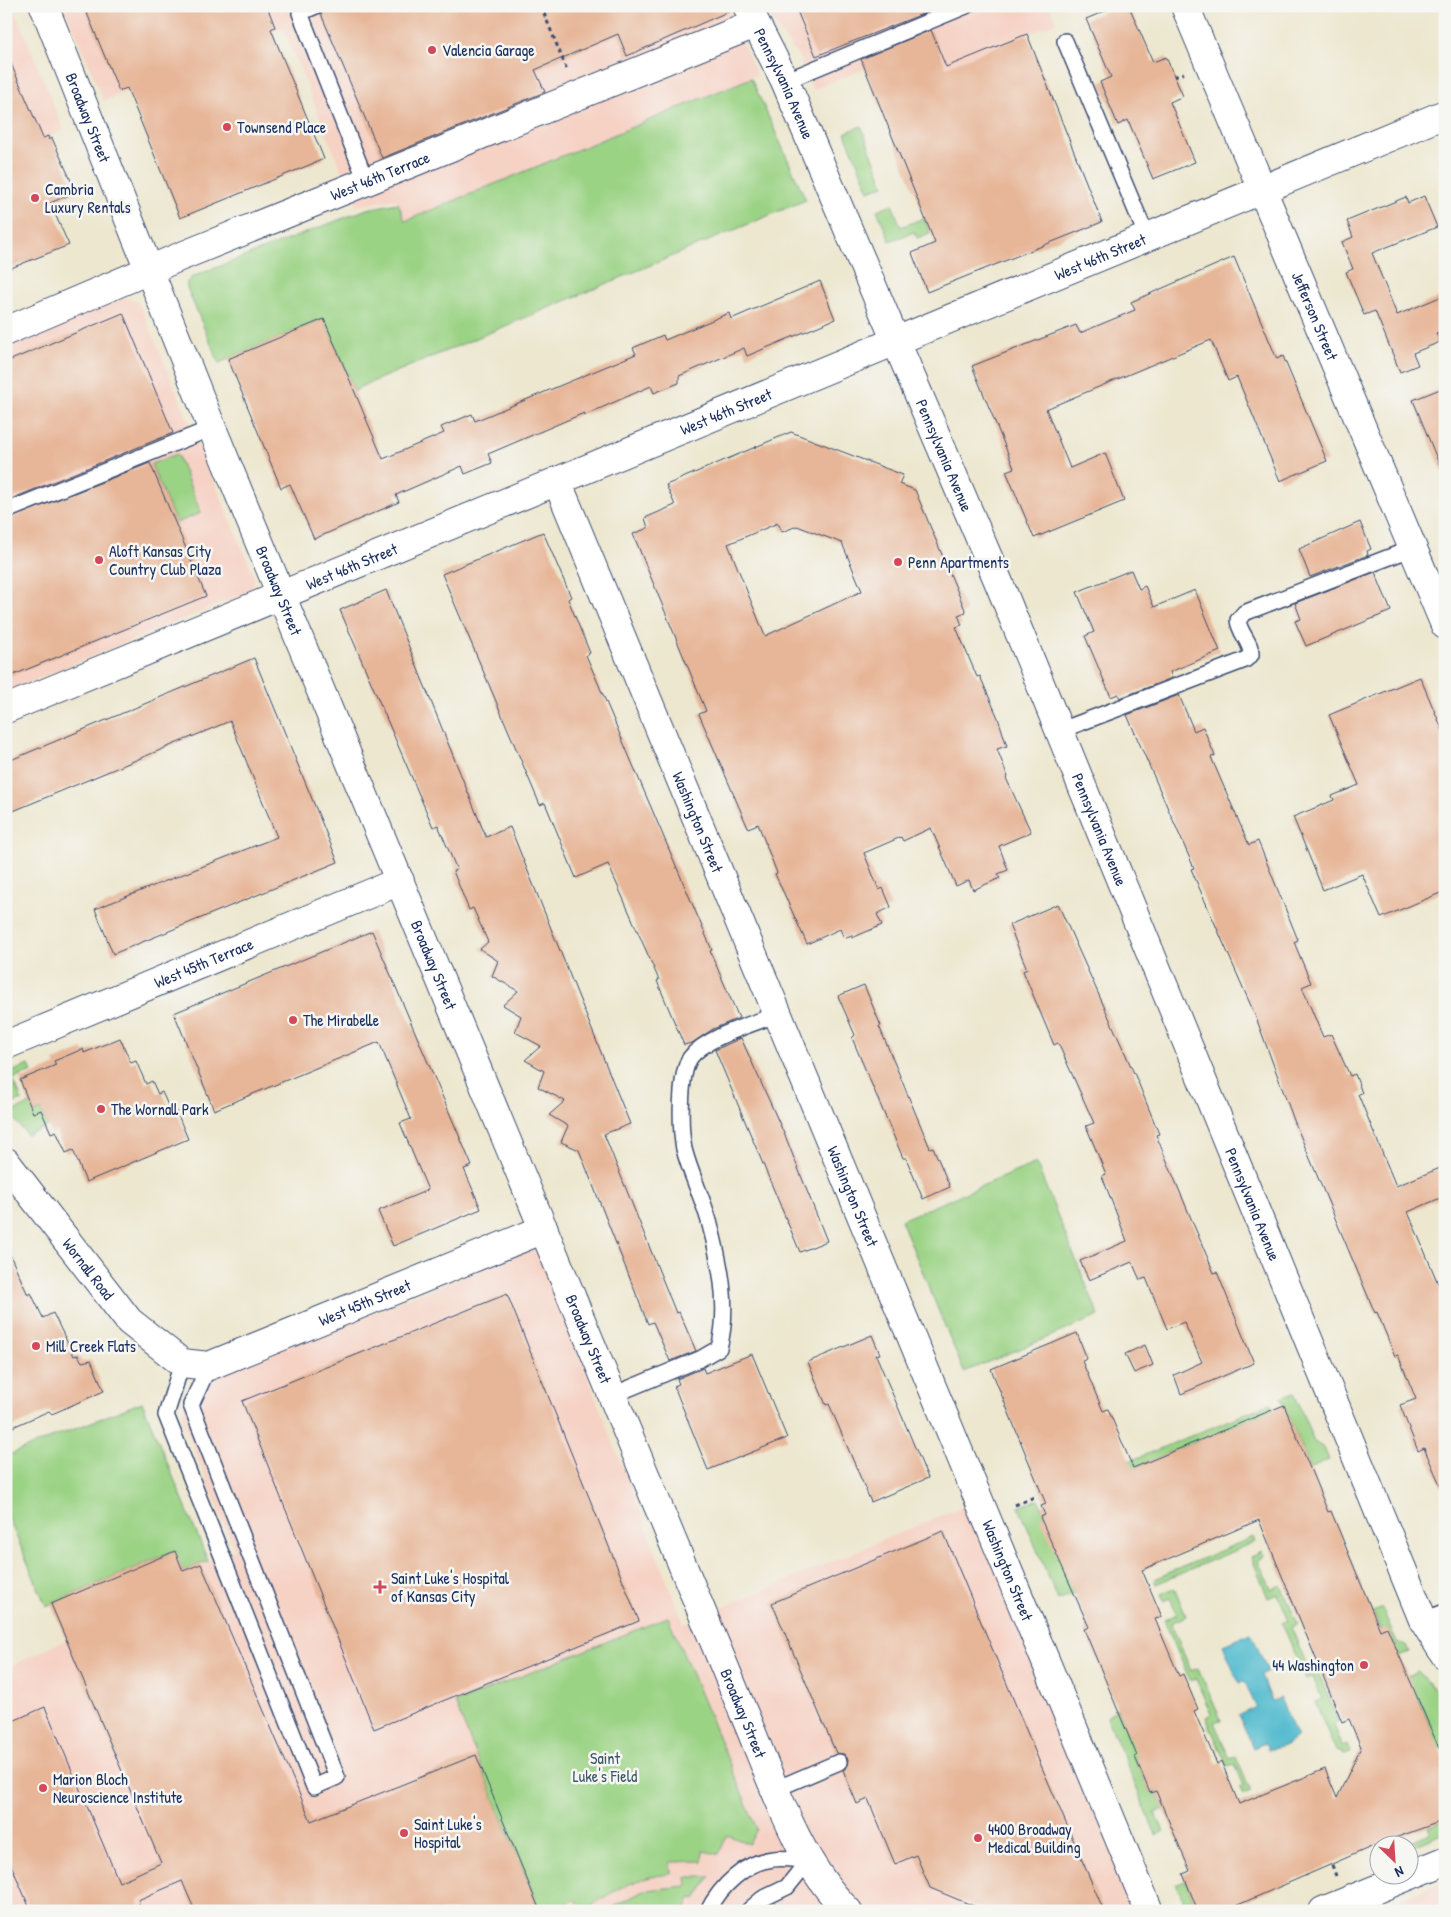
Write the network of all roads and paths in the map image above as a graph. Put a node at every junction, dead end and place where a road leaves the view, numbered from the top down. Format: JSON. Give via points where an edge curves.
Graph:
{"nodes":[{"id":1,"x":44,"y":6,"type":"edge"},
{"id":2,"x":316,"y":6,"type":"edge"},
{"id":3,"x":540,"y":6,"type":"edge"},
{"id":4,"x":966,"y":6,"type":"edge"},
{"id":5,"x":1185,"y":6,"type":"edge"},
{"id":6,"x":751,"y":15,"type":"edge"},
{"id":7,"x":1065,"y":41,"type":"dead end"},
{"id":8,"x":1185,"y":72,"type":"dead end"},
{"id":9,"x":569,"y":74,"type":"dead end"},
{"id":10,"x":1174,"y":77,"type":"dead end"},
{"id":11,"x":785,"y":81,"type":"junction"},
{"id":12,"x":1445,"y":114,"type":"edge"},
{"id":13,"x":366,"y":181,"type":"junction"},
{"id":14,"x":1262,"y":189,"type":"junction"},
{"id":15,"x":1147,"y":237,"type":"junction"},
{"id":16,"x":149,"y":270,"type":"junction"},
{"id":17,"x":6,"y":331,"type":"edge"},
{"id":18,"x":896,"y":341,"type":"junction"},
{"id":19,"x":212,"y":428,"type":"junction"},
{"id":20,"x":557,"y":481,"type":"junction"},
{"id":21,"x":6,"y":511,"type":"edge"},
{"id":22,"x":1413,"y":548,"type":"junction"},
{"id":23,"x":281,"y":596,"type":"junction"},
{"id":24,"x":1445,"y":625,"type":"edge"},
{"id":25,"x":6,"y":709,"type":"edge"},
{"id":26,"x":1059,"y":732,"type":"junction"},
{"id":27,"x":400,"y":881,"type":"junction"},
{"id":28,"x":778,"y":1014,"type":"junction"},
{"id":29,"x":6,"y":1044,"type":"edge"},
{"id":30,"x":6,"y":1162,"type":"edge"},
{"id":31,"x":544,"y":1229,"type":"junction"},
{"id":32,"x":196,"y":1364,"type":"junction"},
{"id":33,"x":612,"y":1395,"type":"junction"},
{"id":34,"x":1037,"y":1496,"type":"dead end"},
{"id":35,"x":1015,"y":1505,"type":"dead end"},
{"id":36,"x":232,"y":1509,"type":"junction"},
{"id":37,"x":207,"y":1518,"type":"junction"},
{"id":38,"x":255,"y":1567,"type":"junction"},
{"id":39,"x":230,"y":1576,"type":"junction"},
{"id":40,"x":1434,"y":1616,"type":"edge"},
{"id":41,"x":1445,"y":1655,"type":"edge"},
{"id":42,"x":292,"y":1662,"type":"junction"},
{"id":43,"x":268,"y":1672,"type":"junction"},
{"id":44,"x":840,"y":1762,"type":"dead end"},
{"id":45,"x":776,"y":1790,"type":"junction"},
{"id":46,"x":808,"y":1861,"type":"junction"},
{"id":47,"x":1445,"y":1861,"type":"edge"},
{"id":48,"x":1332,"y":1865,"type":"dead end"},
{"id":49,"x":1336,"y":1877,"type":"dead end"},
{"id":50,"x":708,"y":1911,"type":"edge"},
{"id":51,"x":748,"y":1911,"type":"edge"},
{"id":52,"x":848,"y":1911,"type":"edge"},
{"id":53,"x":1149,"y":1911,"type":"edge"},
{"id":54,"x":1323,"y":1911,"type":"edge"}],
"edges":[{"from":1,"to":16,"type":"street","name":"Broadway Street"},
{"from":2,"to":13,"type":"lane","via":[[300,13]]},
{"from":3,"to":9,"type":"path"},
{"from":4,"to":11,"type":"lane"},
{"from":5,"to":14,"type":"street","name":"Jefferson Street"},
{"from":6,"to":11,"type":"street","name":"Pennsylvania Avenue"},
{"from":6,"to":13,"type":"street","name":"West 46th Terrace"},
{"from":7,"to":15,"type":"lane"},
{"from":8,"to":10,"type":"path"},
{"from":11,"to":18,"type":"street","name":"Pennsylvania Avenue"},
{"from":12,"to":14,"type":"street","name":"West 46th Street"},
{"from":13,"to":16,"type":"street","name":"West 46th Terrace"},
{"from":14,"to":15,"type":"street","name":"West 46th Street"},
{"from":14,"to":22,"type":"street","name":"Jefferson Street"},
{"from":15,"to":18,"type":"street","name":"West 46th Street"},
{"from":16,"to":17,"type":"street","name":"West 46th Terrace"},
{"from":16,"to":19,"type":"street","name":"Broadway Street"},
{"from":18,"to":20,"type":"street","name":"West 46th Street"},
{"from":18,"to":26,"type":"street","name":"Pennsylvania Avenue"},
{"from":19,"to":21,"type":"lane"},
{"from":19,"to":23,"type":"street","name":"Broadway Street"},
{"from":20,"to":23,"type":"street","name":"West 46th Street"},
{"from":20,"to":28,"type":"street","name":"Washington Street"},
{"from":22,"to":24,"type":"street","name":"Jefferson Street"},
{"from":22,"to":26,"type":"lane","via":[[1244,613],[1238,620],[1238,628],[1251,650],[1251,655],[1245,660]]},
{"from":23,"to":25,"type":"street","name":"West 46th Street"},
{"from":23,"to":27,"type":"street","name":"Broadway Street"},
{"from":26,"to":40,"type":"street","name":"Pennsylvania Avenue"},
{"from":27,"to":29,"type":"street","name":"West 45th Terrace"},
{"from":27,"to":31,"type":"street","name":"Broadway Street"},
{"from":28,"to":33,"type":"lane","via":[[707,1043],[690,1059],[681,1090],[684,1148],[709,1220],[721,1274],[725,1327],[719,1348]]},
{"from":28,"to":53,"type":"street","name":"Washington Street"},
{"from":30,"to":32,"type":"street","name":"Wornall Road","via":[[129,1321]]},
{"from":31,"to":32,"type":"street","name":"West 45th Street"},
{"from":31,"to":33,"type":"street","name":"Broadway Street"},
{"from":32,"to":36,"type":"lane","via":[[191,1405]]},
{"from":32,"to":37,"type":"lane","via":[[166,1415]]},
{"from":33,"to":45,"type":"street","name":"Broadway Street"},
{"from":34,"to":35,"type":"path"},
{"from":36,"to":37,"type":"lane"},
{"from":36,"to":38,"type":"lane"},
{"from":37,"to":39,"type":"lane"},
{"from":38,"to":39,"type":"lane"},
{"from":38,"to":42,"type":"lane"},
{"from":39,"to":43,"type":"lane"},
{"from":40,"to":41,"type":"street","name":"Pennsylvania Avenue"},
{"from":42,"to":43,"type":"lane"},
{"from":42,"to":43,"type":"lane","via":[[337,1777],[314,1787]]},
{"from":44,"to":45,"type":"lane"},
{"from":45,"to":46,"type":"street","name":"Broadway Street"},
{"from":46,"to":50,"type":"lane","via":[[773,1859],[748,1868],[716,1896]]},
{"from":46,"to":51,"type":"lane","via":[[787,1887]]},
{"from":46,"to":52,"type":"street","name":"Broadway Street"},
{"from":47,"to":54,"type":"street"},
{"from":48,"to":49,"type":"path"}]}
